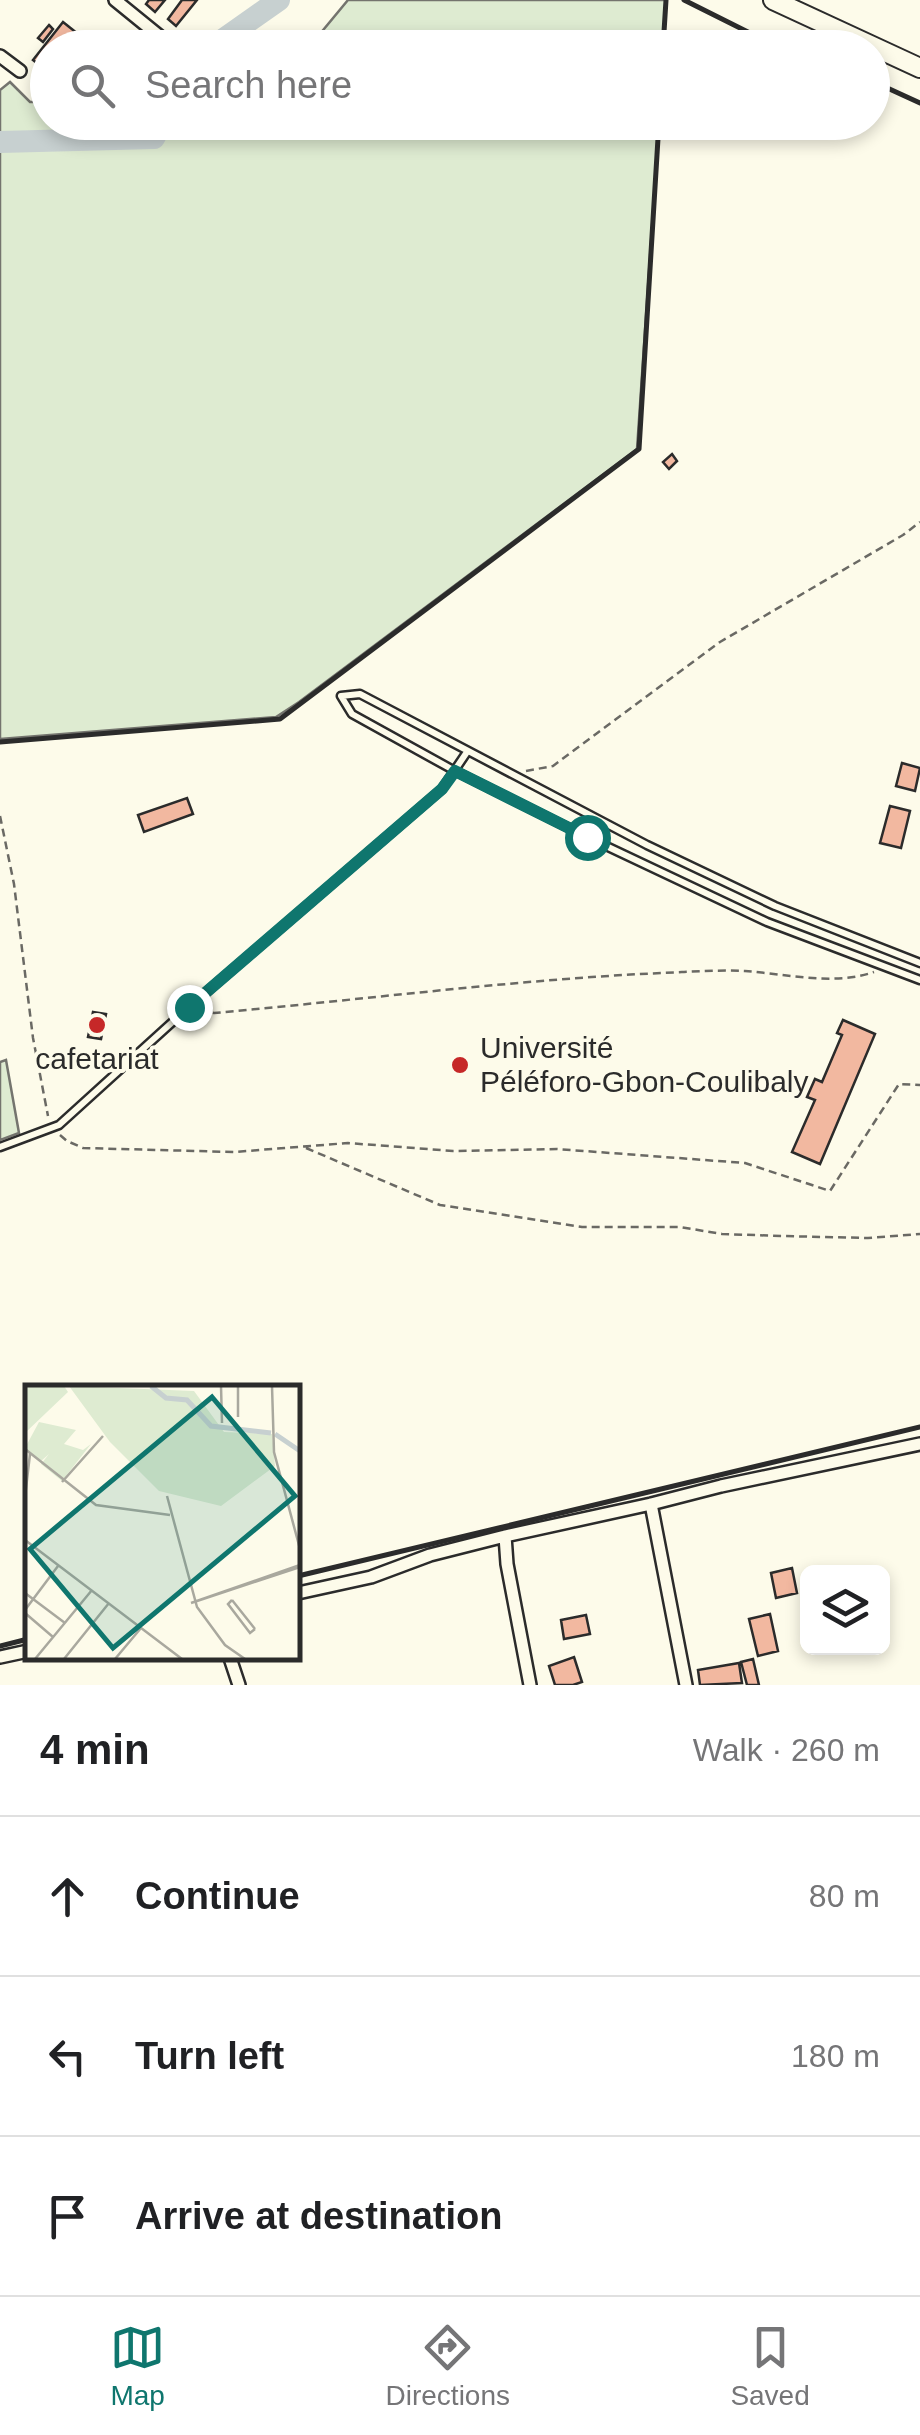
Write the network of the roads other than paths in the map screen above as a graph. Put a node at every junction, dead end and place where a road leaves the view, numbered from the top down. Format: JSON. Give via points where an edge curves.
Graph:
{"nodes":[{"id":1,"x":114,"y":0,"type":"edge"},
{"id":2,"x":773,"y":0,"type":"edge"},
{"id":3,"x":152,"y":30,"type":"edge"},
{"id":4,"x":838,"y":30,"type":"edge"},
{"id":5,"x":890,"y":54,"type":"edge"},
{"id":6,"x":0,"y":56,"type":"edge"},
{"id":7,"x":920,"y":68,"type":"edge"},
{"id":8,"x":20,"y":72,"type":"dead end"},
{"id":9,"x":466,"y":752,"type":"junction"},
{"id":10,"x":455,"y":771,"type":"junction"},
{"id":11,"x":775,"y":906,"type":"junction"},
{"id":12,"x":767,"y":922,"type":"junction"},
{"id":13,"x":920,"y":963,"type":"edge"},
{"id":14,"x":920,"y":980,"type":"edge"},
{"id":15,"x":0,"y":1147,"type":"edge"},
{"id":16,"x":920,"y":1444,"type":"edge"},
{"id":17,"x":651,"y":1504,"type":"junction"},
{"id":18,"x":506,"y":1536,"type":"junction"},
{"id":19,"x":300,"y":1594,"type":"edge"},
{"id":20,"x":25,"y":1652,"type":"edge"},
{"id":21,"x":0,"y":1657,"type":"edge"},
{"id":22,"x":231,"y":1660,"type":"edge"},
{"id":23,"x":239,"y":1685,"type":"edge"},
{"id":24,"x":530,"y":1685,"type":"edge"},
{"id":25,"x":686,"y":1685,"type":"edge"}],
"edges":[{"from":1,"to":3,"type":"street"},
{"from":2,"to":4,"type":"main road"},
{"from":5,"to":7,"type":"main road"},
{"from":6,"to":8,"type":"street"},
{"from":9,"to":10,"type":"lane"},
{"from":9,"to":10,"type":"lane","via":[[360,694],[341,696],[352,714]]},
{"from":9,"to":11,"type":"lane"},
{"from":10,"to":12,"type":"lane"},
{"from":10,"to":15,"type":"lane","via":[[59,1125]]},
{"from":11,"to":12,"type":"lane"},
{"from":11,"to":13,"type":"lane"},
{"from":12,"to":14,"type":"lane"},
{"from":16,"to":17,"type":"street"},
{"from":17,"to":18,"type":"street"},
{"from":17,"to":25,"type":"street"},
{"from":18,"to":19,"type":"street"},
{"from":18,"to":24,"type":"street"},
{"from":20,"to":21,"type":"street"},
{"from":22,"to":23,"type":"street"}]}
